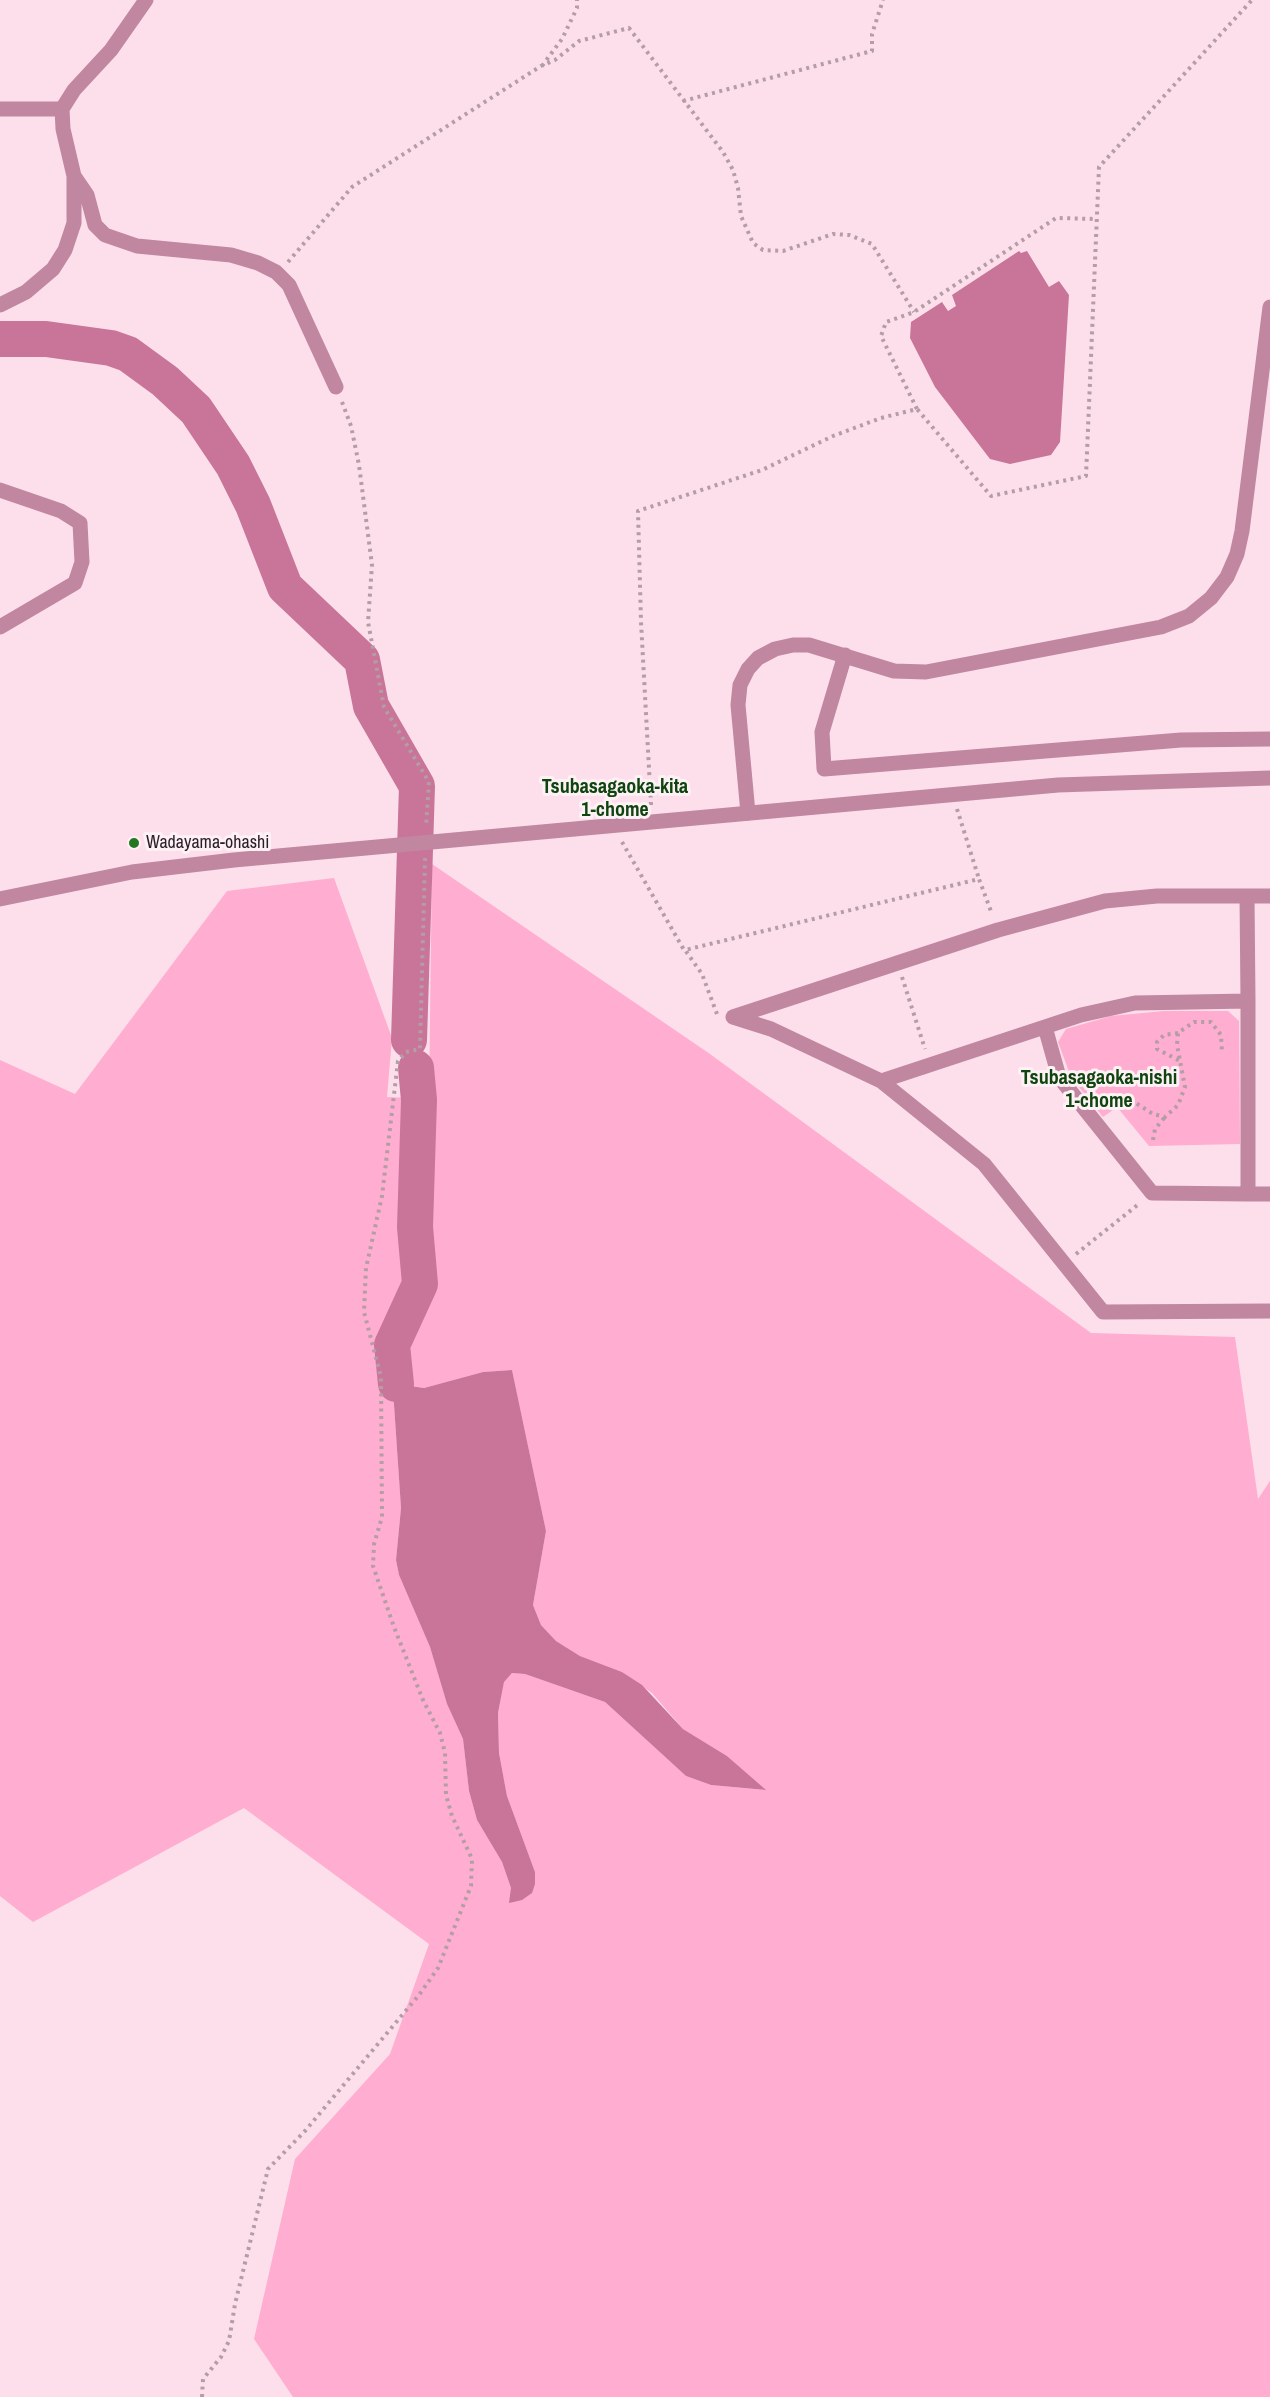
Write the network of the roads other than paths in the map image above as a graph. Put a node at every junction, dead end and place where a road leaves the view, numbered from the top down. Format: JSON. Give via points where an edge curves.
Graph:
{"nodes":[{"id":1,"x":146,"y":0,"type":"edge"},
{"id":2,"x":0,"y":109,"type":"edge"},
{"id":3,"x":62,"y":109,"type":"junction"},
{"id":4,"x":74,"y":176,"type":"junction"},
{"id":5,"x":0,"y":305,"type":"edge"},
{"id":6,"x":1270,"y":307,"type":"edge"},
{"id":7,"x":1266,"y":358,"type":"edge"},
{"id":8,"x":336,"y":387,"type":"road end"},
{"id":9,"x":0,"y":490,"type":"edge"},
{"id":10,"x":0,"y":627,"type":"edge"},
{"id":11,"x":845,"y":655,"type":"junction"},
{"id":12,"x":1270,"y":739,"type":"edge"},
{"id":13,"x":1270,"y":778,"type":"edge"},
{"id":14,"x":748,"y":813,"type":"junction"},
{"id":15,"x":1247,"y":896,"type":"junction"},
{"id":16,"x":1270,"y":896,"type":"edge"},
{"id":17,"x":0,"y":899,"type":"edge"},
{"id":18,"x":1248,"y":1001,"type":"junction"},
{"id":19,"x":1045,"y":1027,"type":"junction"},
{"id":20,"x":881,"y":1081,"type":"junction"},
{"id":21,"x":1248,"y":1194,"type":"junction"},
{"id":22,"x":1270,"y":1194,"type":"edge"},
{"id":23,"x":1270,"y":1311,"type":"edge"}],
"edges":[{"from":1,"to":3,"type":"street"},
{"from":2,"to":3,"type":"street"},
{"from":3,"to":4,"type":"street"},
{"from":4,"to":5,"type":"street","via":[[74,223],[65,250],[53,268],[26,292]]},
{"from":4,"to":8,"type":"street","via":[[87,195],[95,225],[105,235],[137,246],[231,255],[258,262],[278,274],[289,285]]},
{"from":6,"to":7,"type":"street"},
{"from":7,"to":11,"type":"street","via":[[1237,554],[1227,577],[1211,598],[1189,616],[1161,627],[926,672],[894,671]]},
{"from":9,"to":10,"type":"street","via":[[62,511],[80,523],[82,562],[75,583]]},
{"from":11,"to":12,"type":"street","via":[[822,732],[824,769],[1181,740]]},
{"from":11,"to":14,"type":"street","via":[[809,645],[793,645],[758,658],[748,669],[740,685],[738,705]]},
{"from":13,"to":14,"type":"street","via":[[1058,785]]},
{"from":14,"to":17,"type":"street","via":[[234,860],[132,872]]},
{"from":15,"to":16,"type":"street"},
{"from":15,"to":18,"type":"street"},
{"from":15,"to":20,"type":"street","via":[[1157,896],[1105,901],[998,930],[733,1017],[771,1029]]},
{"from":18,"to":19,"type":"street","via":[[1135,1003]]},
{"from":18,"to":21,"type":"street"},
{"from":19,"to":20,"type":"street"},
{"from":19,"to":21,"type":"street","via":[[1059,1077],[1152,1193]]},
{"from":20,"to":23,"type":"street","via":[[984,1164],[1103,1312]]},
{"from":21,"to":22,"type":"street"}]}
